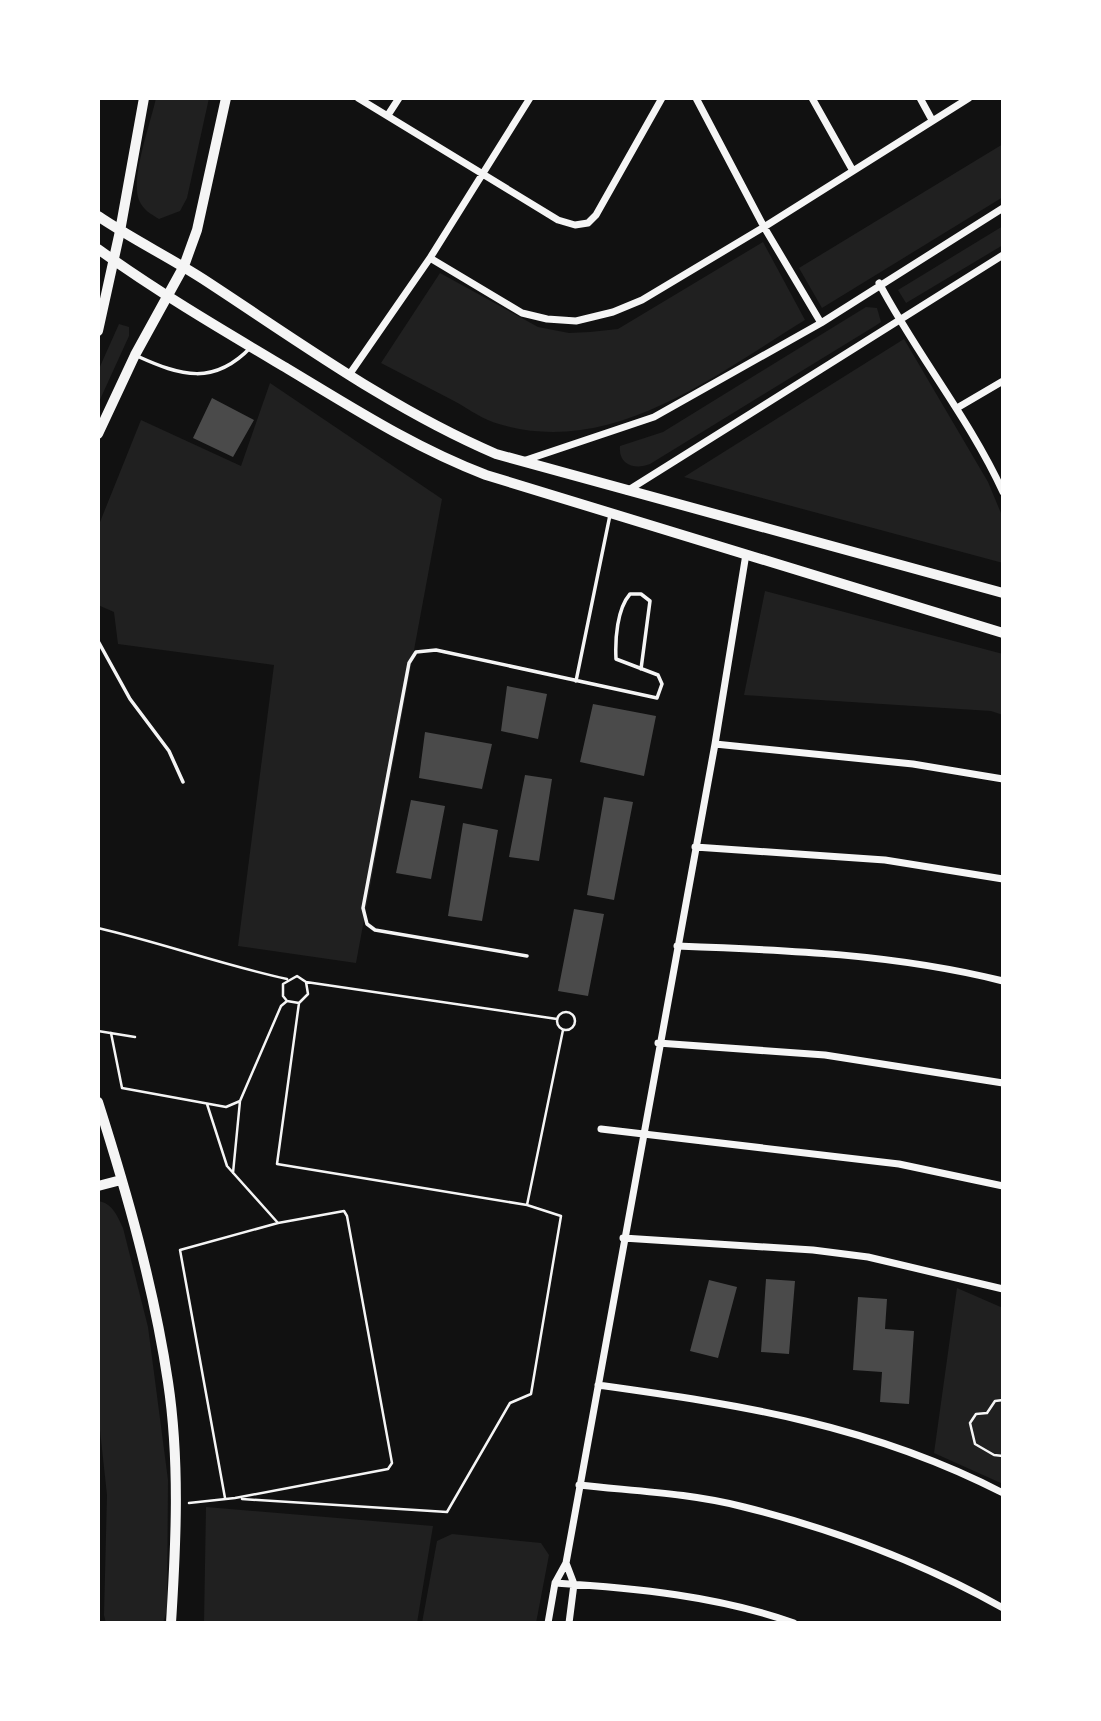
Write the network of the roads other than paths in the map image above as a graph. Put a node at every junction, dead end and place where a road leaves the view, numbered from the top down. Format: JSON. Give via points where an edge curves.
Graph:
{"nodes":[{"id":1,"x":144,"y":98,"type":"edge"},
{"id":2,"x":226,"y":98,"type":"edge"},
{"id":3,"x":358,"y":98,"type":"edge"},
{"id":4,"x":399,"y":98,"type":"edge"},
{"id":5,"x":530,"y":98,"type":"edge"},
{"id":6,"x":662,"y":98,"type":"edge"},
{"id":7,"x":696,"y":98,"type":"edge"},
{"id":8,"x":812,"y":98,"type":"edge"},
{"id":9,"x":920,"y":98,"type":"edge"},
{"id":10,"x":969,"y":98,"type":"edge"},
{"id":11,"x":388,"y":115,"type":"junction"},
{"id":12,"x":932,"y":120,"type":"junction"},
{"id":13,"x":853,"y":171,"type":"junction"},
{"id":14,"x":482,"y":176,"type":"junction"},
{"id":15,"x":1003,"y":208,"type":"edge"},
{"id":16,"x":98,"y":216,"type":"edge"},
{"id":17,"x":764,"y":227,"type":"junction"},
{"id":18,"x":120,"y":231,"type":"junction"},
{"id":19,"x":98,"y":249,"type":"edge"},
{"id":20,"x":1003,"y":256,"type":"edge"},
{"id":21,"x":430,"y":258,"type":"junction"},
{"id":22,"x":115,"y":261,"type":"junction"},
{"id":23,"x":184,"y":266,"type":"junction"},
{"id":24,"x":879,"y":284,"type":"junction"},
{"id":25,"x":168,"y":295,"type":"junction"},
{"id":26,"x":898,"y":318,"type":"junction"},
{"id":27,"x":821,"y":323,"type":"junction"},
{"id":28,"x":98,"y":331,"type":"edge"},
{"id":29,"x":251,"y":347,"type":"junction"},
{"id":30,"x":135,"y":355,"type":"junction"},
{"id":31,"x":349,"y":375,"type":"junction"},
{"id":32,"x":1003,"y":381,"type":"edge"},
{"id":33,"x":957,"y":408,"type":"junction"},
{"id":34,"x":98,"y":434,"type":"edge"},
{"id":35,"x":521,"y":461,"type":"junction"},
{"id":36,"x":626,"y":491,"type":"junction"},
{"id":37,"x":1003,"y":492,"type":"edge"},
{"id":38,"x":610,"y":513,"type":"junction"},
{"id":39,"x":746,"y":554,"type":"junction"},
{"id":40,"x":1003,"y":593,"type":"edge"},
{"id":41,"x":1003,"y":633,"type":"edge"},
{"id":42,"x":98,"y":641,"type":"edge"},
{"id":43,"x":641,"y":669,"type":"junction"},
{"id":44,"x":576,"y":681,"type":"junction"},
{"id":45,"x":715,"y":744,"type":"junction"},
{"id":46,"x":1003,"y":779,"type":"edge"},
{"id":47,"x":183,"y":782,"type":"dead end"},
{"id":48,"x":695,"y":847,"type":"junction"},
{"id":49,"x":1003,"y":879,"type":"edge"},
{"id":50,"x":677,"y":946,"type":"junction"},
{"id":51,"x":527,"y":956,"type":"dead end"},
{"id":52,"x":1003,"y":981,"type":"edge"},
{"id":53,"x":658,"y":1043,"type":"junction"},
{"id":54,"x":1003,"y":1083,"type":"edge"},
{"id":55,"x":98,"y":1102,"type":"edge"},
{"id":56,"x":601,"y":1129,"type":"dead end"},
{"id":57,"x":641,"y":1135,"type":"junction"},
{"id":58,"x":121,"y":1180,"type":"junction"},
{"id":59,"x":98,"y":1186,"type":"edge"},
{"id":60,"x":1003,"y":1186,"type":"edge"},
{"id":61,"x":623,"y":1238,"type":"junction"},
{"id":62,"x":1003,"y":1289,"type":"edge"},
{"id":63,"x":598,"y":1385,"type":"junction"},
{"id":64,"x":579,"y":1485,"type":"junction"},
{"id":65,"x":1003,"y":1493,"type":"edge"},
{"id":66,"x":566,"y":1563,"type":"junction"},
{"id":67,"x":555,"y":1583,"type":"junction"},
{"id":68,"x":574,"y":1584,"type":"junction"},
{"id":69,"x":1003,"y":1608,"type":"edge"},
{"id":70,"x":171,"y":1623,"type":"edge"},
{"id":71,"x":548,"y":1623,"type":"edge"},
{"id":72,"x":569,"y":1623,"type":"edge"},
{"id":73,"x":794,"y":1623,"type":"edge"}],
"edges":[{"from":1,"to":18,"type":"main road"},
{"from":2,"to":23,"type":"main road","via":[[197,230]]},
{"from":3,"to":11,"type":"street"},
{"from":4,"to":11,"type":"street"},
{"from":5,"to":14,"type":"street"},
{"from":6,"to":14,"type":"street","via":[[588,222],[575,225],[558,220]]},
{"from":7,"to":17,"type":"street"},
{"from":8,"to":13,"type":"street"},
{"from":9,"to":12,"type":"street"},
{"from":10,"to":12,"type":"street"},
{"from":11,"to":14,"type":"street"},
{"from":12,"to":13,"type":"street"},
{"from":13,"to":17,"type":"street"},
{"from":14,"to":21,"type":"street"},
{"from":15,"to":24,"type":"street"},
{"from":16,"to":18,"type":"main road"},
{"from":17,"to":21,"type":"street","via":[[642,300],[576,321],[522,313]]},
{"from":17,"to":27,"type":"street"},
{"from":18,"to":22,"type":"street"},
{"from":18,"to":23,"type":"main road"},
{"from":19,"to":22,"type":"main road"},
{"from":20,"to":26,"type":"street"},
{"from":21,"to":31,"type":"street"},
{"from":22,"to":25,"type":"main road"},
{"from":22,"to":28,"type":"street"},
{"from":23,"to":25,"type":"street"},
{"from":23,"to":31,"type":"main road"},
{"from":24,"to":26,"type":"street"},
{"from":24,"to":27,"type":"street"},
{"from":25,"to":29,"type":"main road"},
{"from":25,"to":30,"type":"street"},
{"from":26,"to":33,"type":"street"},
{"from":26,"to":36,"type":"street"},
{"from":27,"to":35,"type":"street","via":[[654,417]]},
{"from":29,"to":30,"type":"lane","via":[[229,367],[202,374],[171,371]]},
{"from":29,"to":38,"type":"main road","via":[[444,459]]},
{"from":30,"to":34,"type":"street"},
{"from":31,"to":35,"type":"main road","via":[[455,436]]},
{"from":32,"to":33,"type":"street"},
{"from":33,"to":37,"type":"street"},
{"from":35,"to":36,"type":"main road"},
{"from":36,"to":40,"type":"main road"},
{"from":38,"to":39,"type":"main road"},
{"from":38,"to":44,"type":"lane"},
{"from":39,"to":41,"type":"main road"},
{"from":39,"to":45,"type":"street"},
{"from":42,"to":47,"type":"lane","via":[[130,699],[169,751]]},
{"from":43,"to":43,"type":"lane","via":[[650,601],[630,594],[624,601],[617,659]]},
{"from":43,"to":44,"type":"lane","via":[[658,676],[662,684],[657,698]]},
{"from":44,"to":51,"type":"lane","via":[[436,650],[416,652],[409,663],[367,884],[363,908],[367,924],[375,930]]},
{"from":45,"to":46,"type":"street","via":[[913,764]]},
{"from":45,"to":48,"type":"street"},
{"from":48,"to":49,"type":"street","via":[[885,860]]},
{"from":48,"to":50,"type":"street"},
{"from":50,"to":52,"type":"street","via":[[884,957]]},
{"from":50,"to":53,"type":"street"},
{"from":53,"to":54,"type":"street","via":[[825,1055]]},
{"from":53,"to":57,"type":"street"},
{"from":55,"to":58,"type":"street"},
{"from":56,"to":57,"type":"street"},
{"from":57,"to":60,"type":"street","via":[[899,1164]]},
{"from":57,"to":61,"type":"street"},
{"from":58,"to":59,"type":"street"},
{"from":58,"to":70,"type":"street","via":[[168,1384],[175,1505]]},
{"from":61,"to":62,"type":"street","via":[[868,1257]]},
{"from":61,"to":63,"type":"street"},
{"from":63,"to":64,"type":"street"},
{"from":63,"to":65,"type":"street","via":[[822,1423],[961,1471]]},
{"from":64,"to":66,"type":"street"},
{"from":64,"to":69,"type":"street","via":[[753,1509],[901,1560]]},
{"from":66,"to":67,"type":"street"},
{"from":66,"to":68,"type":"street"},
{"from":67,"to":68,"type":"street"},
{"from":67,"to":71,"type":"street"},
{"from":68,"to":72,"type":"street"},
{"from":68,"to":73,"type":"street","via":[[638,1588]]}]}
